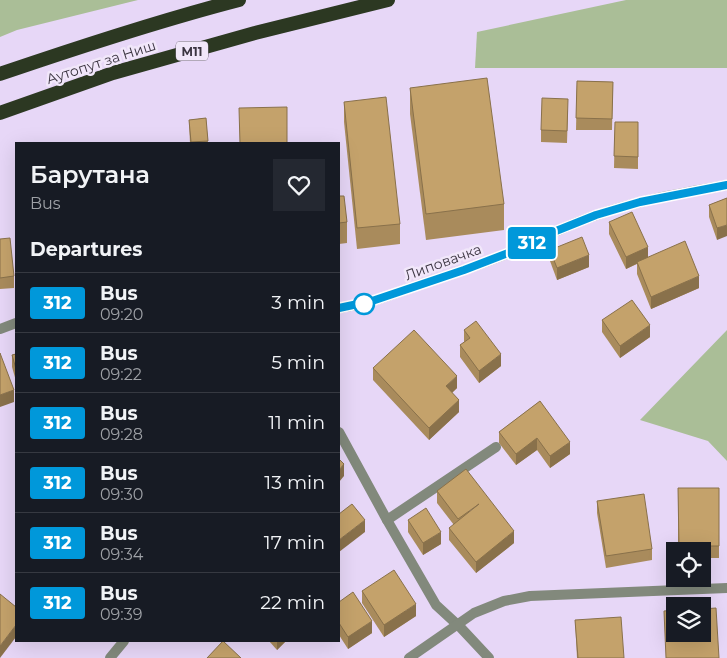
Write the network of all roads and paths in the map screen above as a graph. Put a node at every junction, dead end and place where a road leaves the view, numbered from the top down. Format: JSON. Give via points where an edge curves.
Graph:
{"nodes":[{"id":1,"x":239,"y":0,"type":"edge"},
{"id":2,"x":388,"y":0,"type":"edge"},
{"id":3,"x":0,"y":74,"type":"edge"},
{"id":4,"x":0,"y":113,"type":"edge"},
{"id":5,"x":727,"y":185,"type":"edge"},
{"id":6,"x":340,"y":308,"type":"edge"},
{"id":7,"x":15,"y":323,"type":"edge"},
{"id":8,"x":0,"y":329,"type":"edge"},
{"id":9,"x":340,"y":434,"type":"edge"},
{"id":10,"x":496,"y":447,"type":"dead end"},
{"id":11,"x":387,"y":520,"type":"junction"},
{"id":12,"x":727,"y":588,"type":"edge"},
{"id":13,"x":457,"y":624,"type":"junction"},
{"id":14,"x":123,"y":642,"type":"edge"},
{"id":15,"x":110,"y":658,"type":"edge"},
{"id":16,"x":409,"y":658,"type":"edge"},
{"id":17,"x":489,"y":658,"type":"edge"}],
"edges":[{"from":1,"to":3,"type":"highway","name":"Аутопут за Ниш","via":[[85,45]]},
{"from":2,"to":4,"type":"highway","name":"Аутопут за Ниш","number":"M11","via":[[113,73]]},
{"from":5,"to":6,"type":"street","name":"Липовачка","via":[[640,202],[596,215],[464,270]]},
{"from":7,"to":8,"type":"street"},
{"from":9,"to":11,"type":"street"},
{"from":10,"to":11,"type":"street"},
{"from":11,"to":13,"type":"street","via":[[436,605]]},
{"from":12,"to":13,"type":"street","via":[[530,596],[486,607]]},
{"from":13,"to":16,"type":"street"},
{"from":13,"to":17,"type":"street"},
{"from":14,"to":15,"type":"street"}]}
